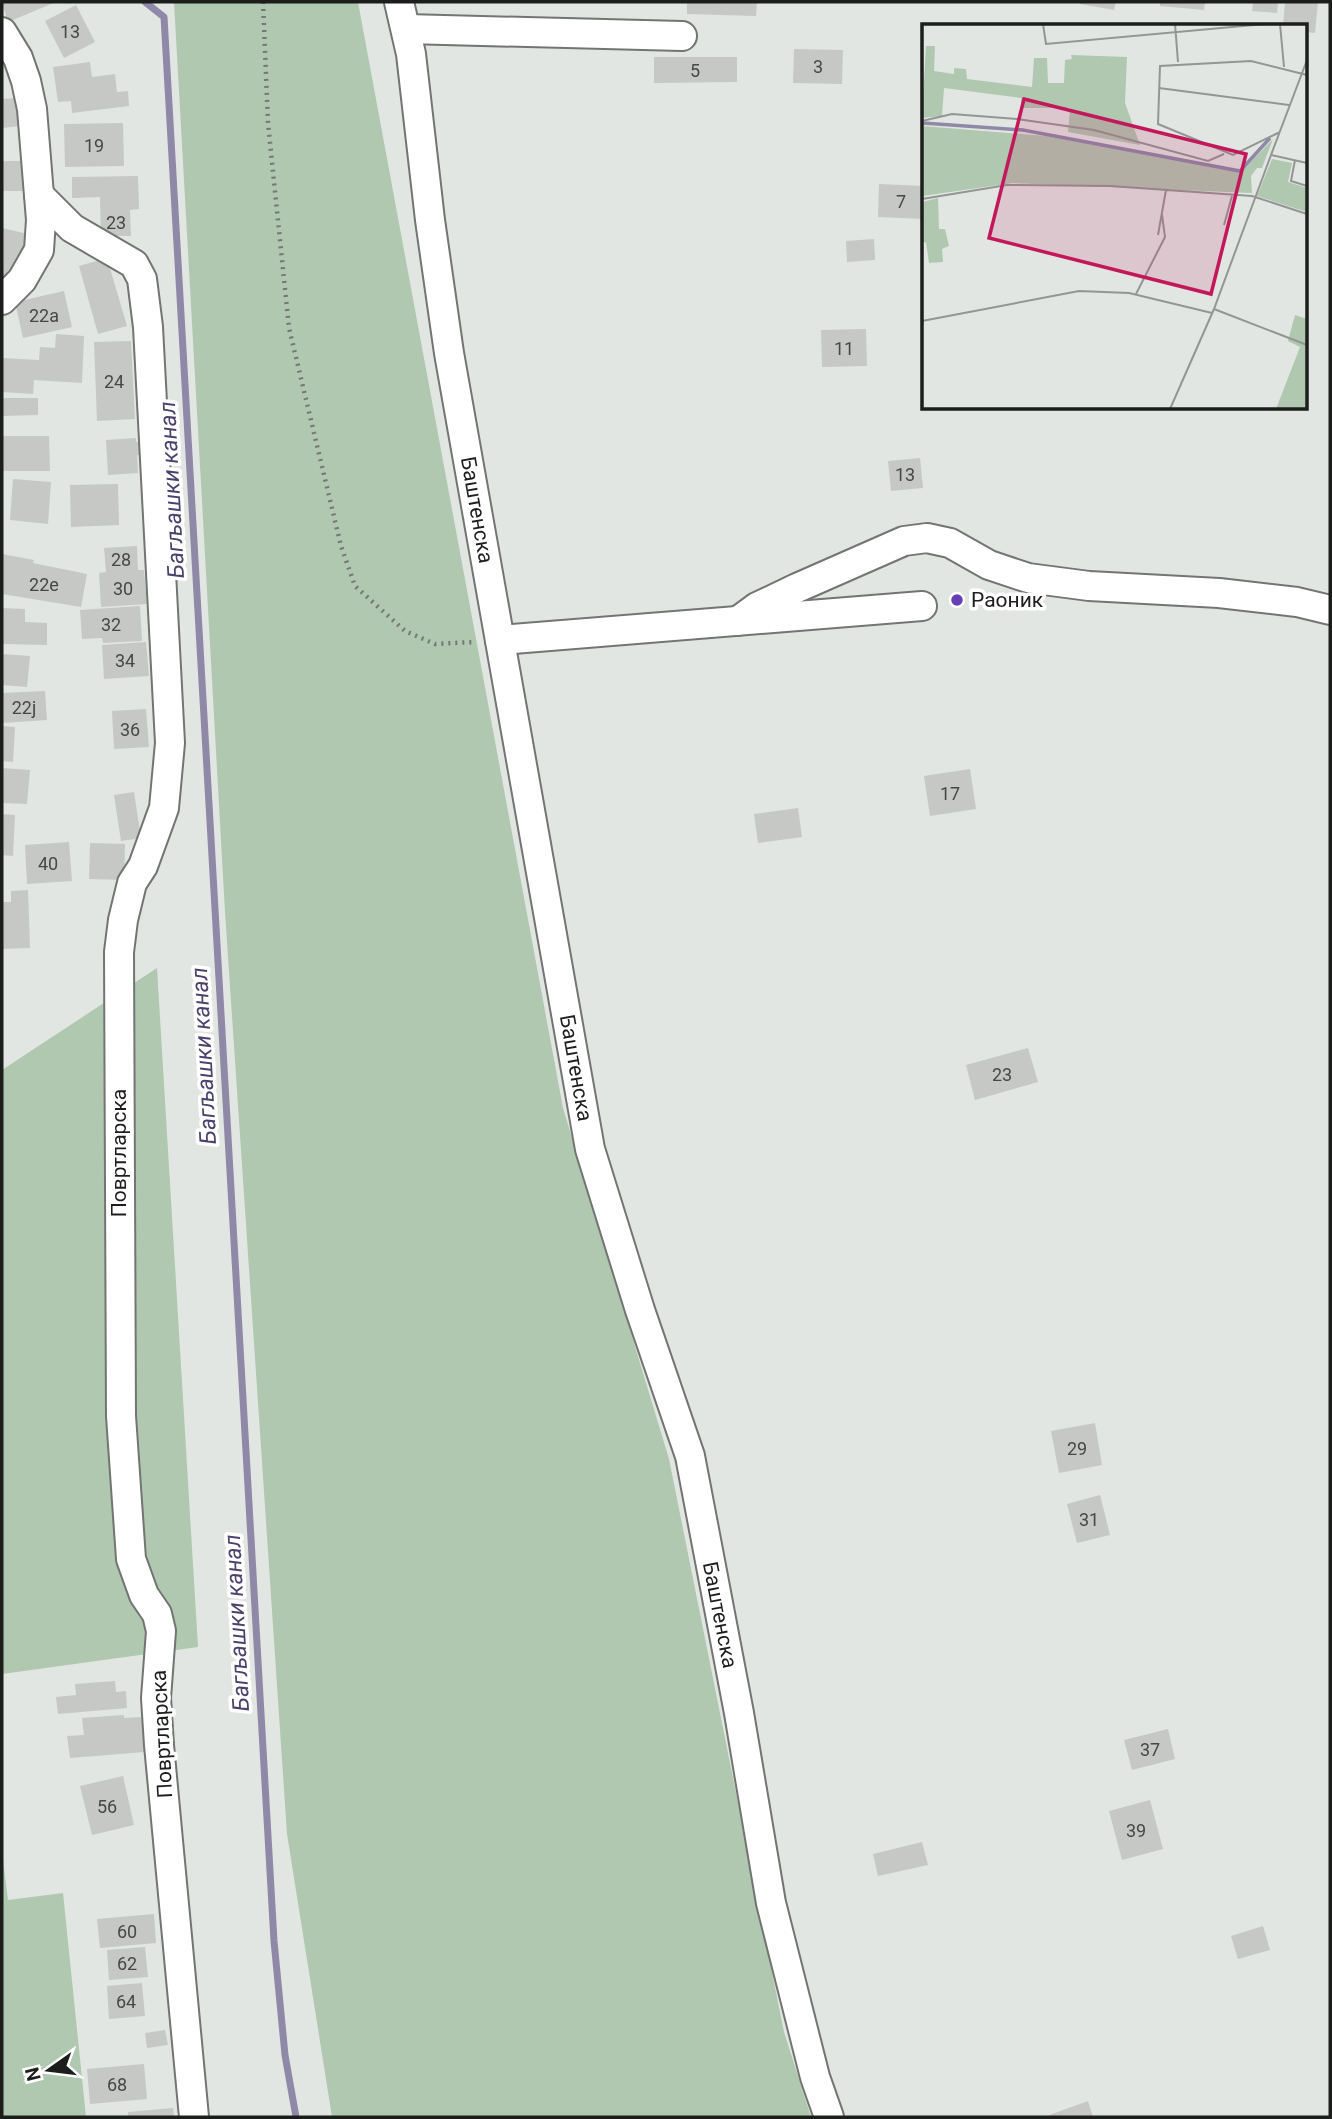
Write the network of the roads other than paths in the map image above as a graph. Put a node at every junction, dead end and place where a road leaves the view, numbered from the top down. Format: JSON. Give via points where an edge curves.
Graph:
{"nodes":[{"id":1,"x":403,"y":15,"type":"edge"},
{"id":2,"x":2,"y":32,"type":"edge"},
{"id":3,"x":682,"y":36,"type":"dead end"},
{"id":4,"x":39,"y":195,"type":"junction"},
{"id":5,"x":72,"y":228,"type":"junction"},
{"id":6,"x":40,"y":250,"type":"junction"},
{"id":7,"x":2,"y":300,"type":"edge"},
{"id":8,"x":922,"y":606,"type":"dead end"},
{"id":9,"x":1330,"y":610,"type":"edge"},
{"id":10,"x":738,"y":621,"type":"junction"},
{"id":11,"x":500,"y":640,"type":"junction"},
{"id":12,"x":194,"y":2117,"type":"edge"},
{"id":13,"x":829,"y":2117,"type":"edge"}],
"edges":[{"from":1,"to":3,"type":"street"},
{"from":1,"to":11,"type":"street","name":"Баштенска","via":[[449,354]]},
{"from":2,"to":4,"type":"street","via":[[26,80],[36,133]]},
{"from":4,"to":5,"type":"street","name":"Повртларска"},
{"from":4,"to":6,"type":"street"},
{"from":5,"to":6,"type":"street"},
{"from":5,"to":12,"type":"street","name":"Повртларска","via":[[134,264],[142,279],[148,327],[170,743],[164,808],[132,883],[119,952],[121,1416],[131,1559],[161,1631],[158,1733]]},
{"from":6,"to":7,"type":"street","via":[[22,280]]},
{"from":8,"to":10,"type":"street"},
{"from":9,"to":10,"type":"street","via":[[1219,593],[1028,578],[989,565],[950,543],[927,538],[904,541],[821,577]]},
{"from":10,"to":11,"type":"street"},
{"from":11,"to":13,"type":"street","name":"Баштенска","via":[[590,1149],[690,1455],[771,1903]]}]}
